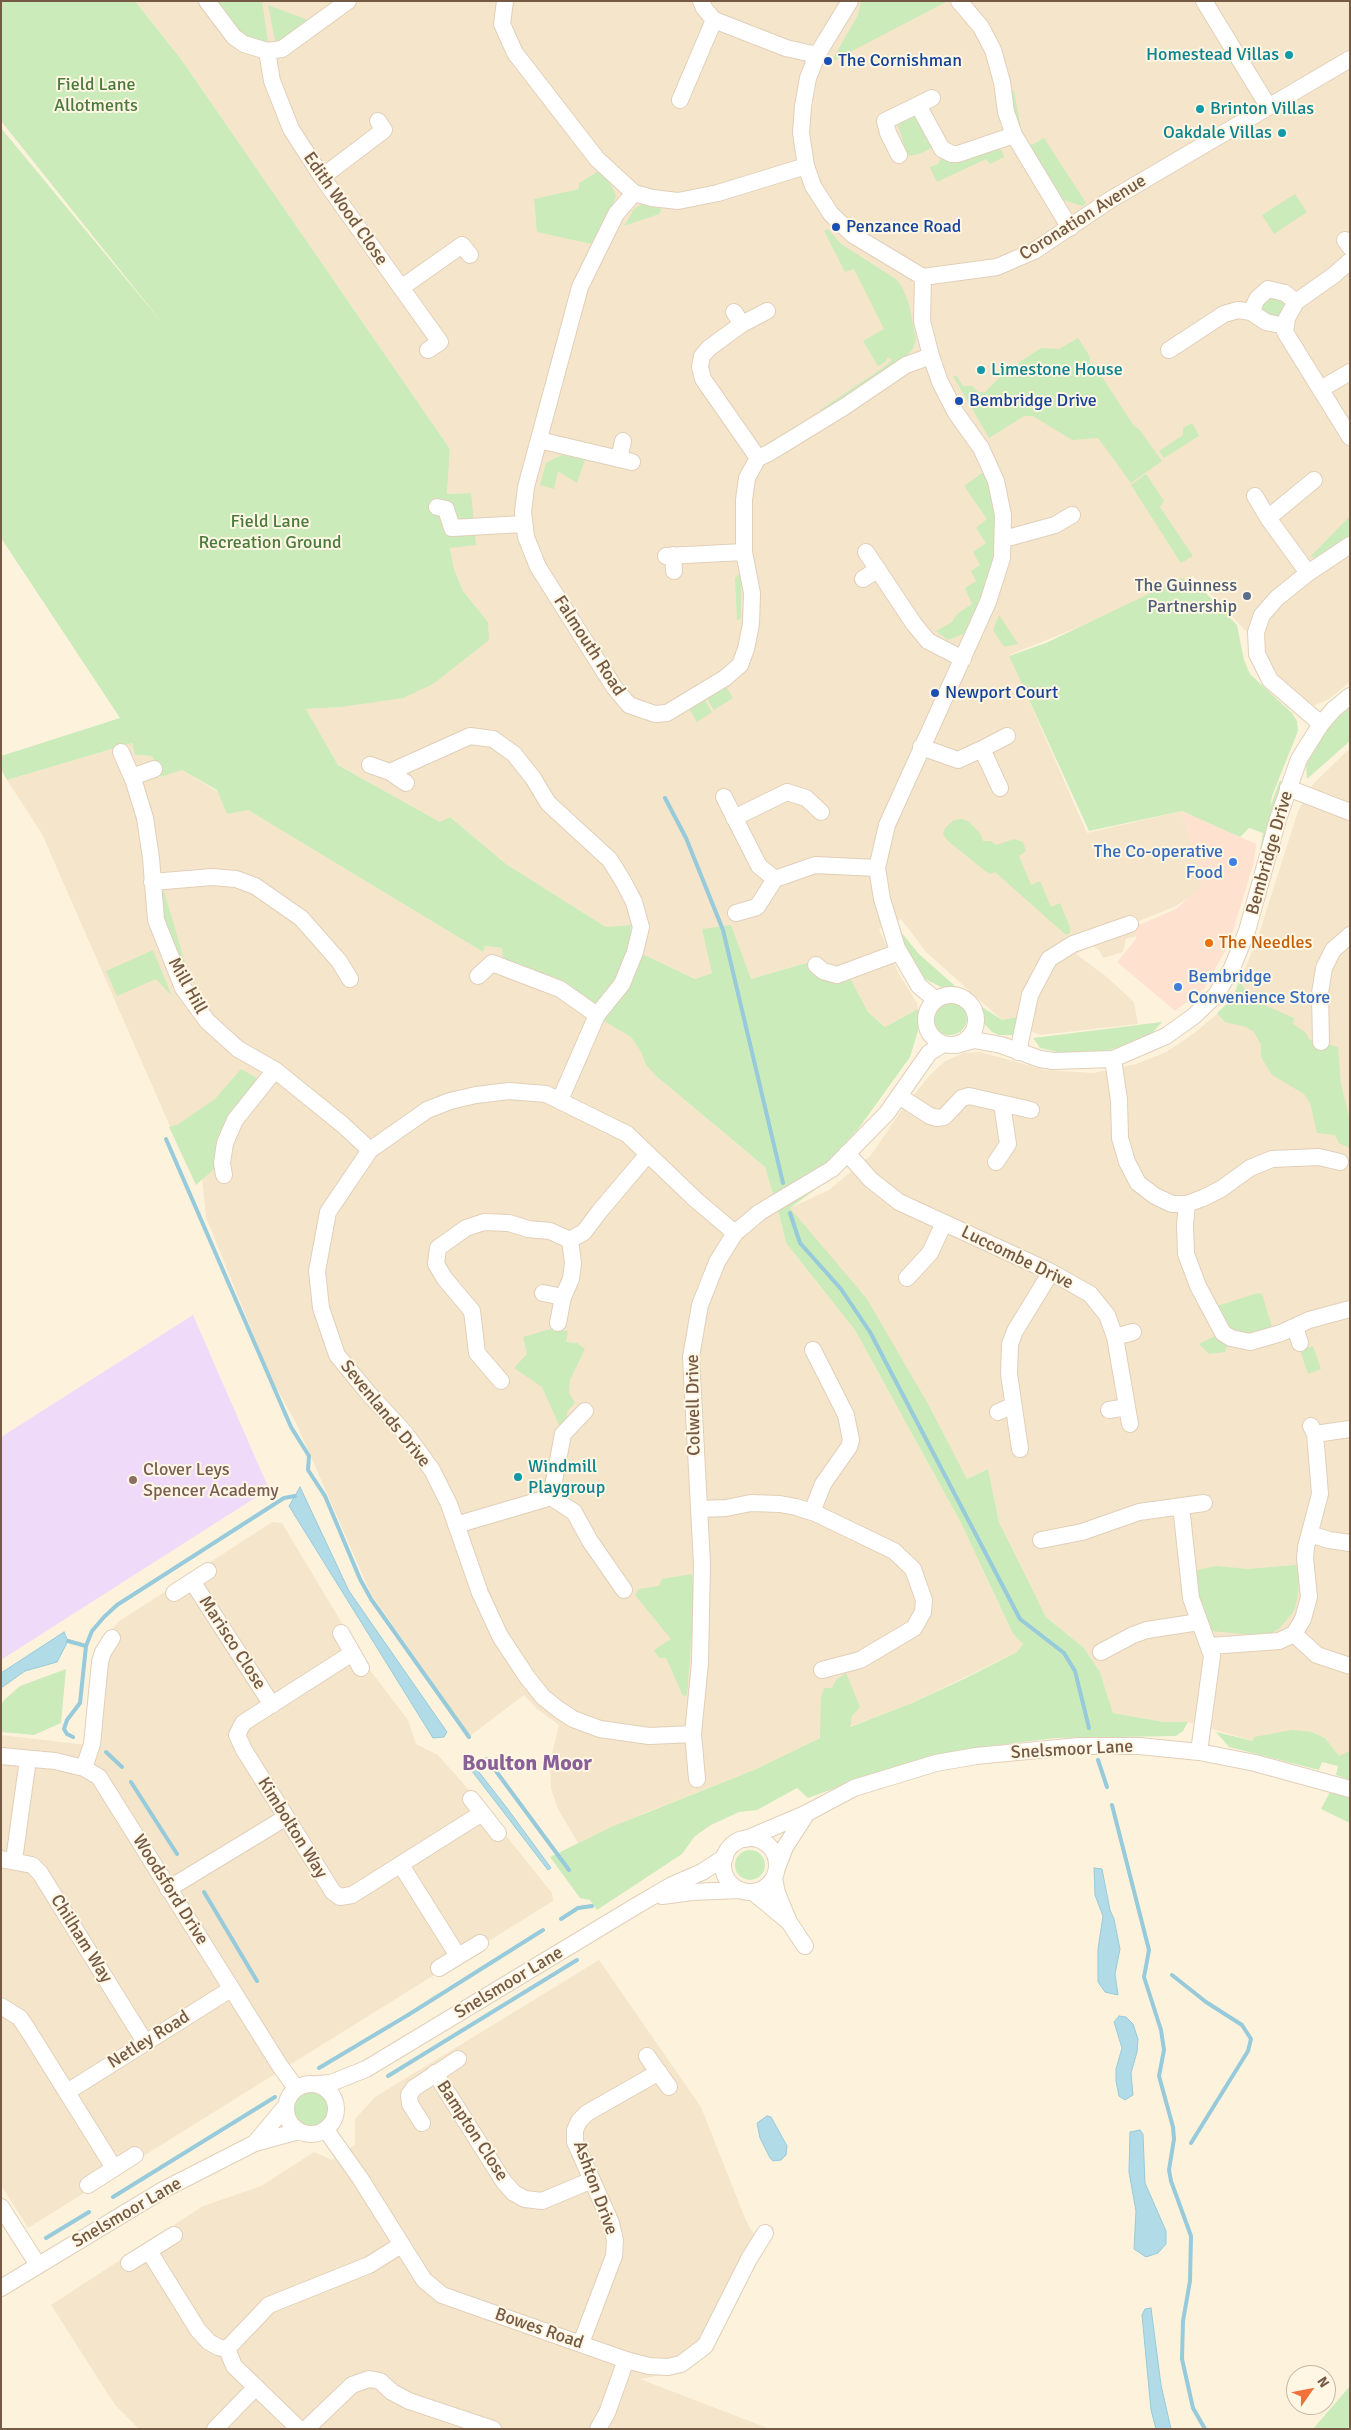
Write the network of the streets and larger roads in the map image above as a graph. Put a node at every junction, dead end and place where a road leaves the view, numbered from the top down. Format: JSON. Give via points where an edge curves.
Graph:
{"nodes":[{"id":1,"x":207,"y":1,"type":"edge"},
{"id":2,"x":348,"y":1,"type":"edge"},
{"id":3,"x":505,"y":1,"type":"edge"},
{"id":4,"x":701,"y":1,"type":"edge"},
{"id":5,"x":850,"y":1,"type":"edge"},
{"id":6,"x":959,"y":1,"type":"edge"},
{"id":7,"x":1204,"y":1,"type":"edge"},
{"id":8,"x":714,"y":20,"type":"junction"},
{"id":9,"x":267,"y":51,"type":"junction"},
{"id":10,"x":817,"y":55,"type":"junction"},
{"id":11,"x":1350,"y":59,"type":"edge"},
{"id":12,"x":680,"y":100,"type":"dead end"},
{"id":13,"x":1268,"y":106,"type":"junction"},
{"id":14,"x":378,"y":121,"type":"dead end"},
{"id":15,"x":1014,"y":135,"type":"junction"},
{"id":16,"x":899,"y":155,"type":"dead end"},
{"id":17,"x":806,"y":166,"type":"junction"},
{"id":18,"x":322,"y":177,"type":"junction"},
{"id":19,"x":634,"y":193,"type":"junction"},
{"id":20,"x":1070,"y":228,"type":"junction"},
{"id":21,"x":470,"y":255,"type":"dead end"},
{"id":22,"x":1350,"y":261,"type":"edge"},
{"id":23,"x":923,"y":277,"type":"junction"},
{"id":24,"x":401,"y":288,"type":"junction"},
{"id":25,"x":1296,"y":302,"type":"junction"},
{"id":26,"x":767,"y":311,"type":"dead end"},
{"id":27,"x":1251,"y":312,"type":"junction"},
{"id":28,"x":1285,"y":326,"type":"junction"},
{"id":29,"x":428,"y":350,"type":"dead end"},
{"id":30,"x":1169,"y":350,"type":"dead end"},
{"id":31,"x":930,"y":356,"type":"junction"},
{"id":32,"x":1350,"y":372,"type":"edge"},
{"id":33,"x":1321,"y":389,"type":"junction"},
{"id":34,"x":1350,"y":437,"type":"edge"},
{"id":35,"x":539,"y":440,"type":"junction"},
{"id":36,"x":623,"y":441,"type":"dead end"},
{"id":37,"x":758,"y":458,"type":"junction"},
{"id":38,"x":1314,"y":480,"type":"dead end"},
{"id":39,"x":1255,"y":496,"type":"dead end"},
{"id":40,"x":437,"y":507,"type":"dead end"},
{"id":41,"x":1072,"y":515,"type":"dead end"},
{"id":42,"x":1268,"y":518,"type":"junction"},
{"id":43,"x":523,"y":524,"type":"junction"},
{"id":44,"x":1004,"y":538,"type":"junction"},
{"id":45,"x":1350,"y":545,"type":"edge"},
{"id":46,"x":744,"y":552,"type":"junction"},
{"id":47,"x":866,"y":552,"type":"dead end"},
{"id":48,"x":671,"y":561,"type":"dead end"},
{"id":49,"x":878,"y":570,"type":"junction"},
{"id":50,"x":1308,"y":573,"type":"junction"},
{"id":51,"x":863,"y":579,"type":"dead end"},
{"id":52,"x":963,"y":659,"type":"junction"},
{"id":53,"x":1350,"y":696,"type":"edge"},
{"id":54,"x":1321,"y":724,"type":"junction"},
{"id":55,"x":1007,"y":736,"type":"dead end"},
{"id":56,"x":921,"y":747,"type":"junction"},
{"id":57,"x":982,"y":749,"type":"junction"},
{"id":58,"x":121,"y":752,"type":"dead end"},
{"id":59,"x":370,"y":765,"type":"dead end"},
{"id":60,"x":154,"y":769,"type":"dead end"},
{"id":61,"x":390,"y":772,"type":"junction"},
{"id":62,"x":132,"y":777,"type":"junction"},
{"id":63,"x":406,"y":783,"type":"dead end"},
{"id":64,"x":1000,"y":788,"type":"dead end"},
{"id":65,"x":1288,"y":788,"type":"junction"},
{"id":66,"x":724,"y":797,"type":"dead end"},
{"id":67,"x":821,"y":812,"type":"dead end"},
{"id":68,"x":1350,"y":812,"type":"edge"},
{"id":69,"x":734,"y":818,"type":"junction"},
{"id":70,"x":877,"y":868,"type":"junction"},
{"id":71,"x":775,"y":879,"type":"junction"},
{"id":72,"x":152,"y":882,"type":"junction"},
{"id":73,"x":736,"y":913,"type":"dead end"},
{"id":74,"x":1130,"y":924,"type":"dead end"},
{"id":75,"x":1350,"y":934,"type":"edge"},
{"id":76,"x":900,"y":952,"type":"junction"},
{"id":77,"x":816,"y":965,"type":"dead end"},
{"id":78,"x":478,"y":976,"type":"dead end"},
{"id":79,"x":350,"y":979,"type":"dead end"},
{"id":80,"x":936,"y":1000,"type":"junction"},
{"id":81,"x":597,"y":1015,"type":"junction"},
{"id":82,"x":977,"y":1023,"type":"junction"},
{"id":83,"x":943,"y":1042,"type":"junction"},
{"id":84,"x":1321,"y":1042,"type":"dead end"},
{"id":85,"x":1001,"y":1045,"type":"junction"},
{"id":86,"x":1018,"y":1052,"type":"junction"},
{"id":87,"x":1113,"y":1059,"type":"junction"},
{"id":88,"x":276,"y":1070,"type":"junction"},
{"id":89,"x":899,"y":1096,"type":"junction"},
{"id":90,"x":560,"y":1100,"type":"junction"},
{"id":91,"x":1002,"y":1104,"type":"junction"},
{"id":92,"x":1031,"y":1110,"type":"dead end"},
{"id":93,"x":370,"y":1150,"type":"junction"},
{"id":94,"x":648,"y":1154,"type":"junction"},
{"id":95,"x":847,"y":1154,"type":"junction"},
{"id":96,"x":996,"y":1162,"type":"dead end"},
{"id":97,"x":1340,"y":1162,"type":"dead end"},
{"id":98,"x":224,"y":1175,"type":"dead end"},
{"id":99,"x":1187,"y":1204,"type":"junction"},
{"id":100,"x":944,"y":1223,"type":"junction"},
{"id":101,"x":735,"y":1233,"type":"junction"},
{"id":102,"x":570,"y":1240,"type":"junction"},
{"id":103,"x":1051,"y":1272,"type":"junction"},
{"id":104,"x":907,"y":1278,"type":"dead end"},
{"id":105,"x":543,"y":1293,"type":"dead end"},
{"id":106,"x":563,"y":1297,"type":"junction"},
{"id":107,"x":1350,"y":1309,"type":"edge"},
{"id":108,"x":558,"y":1323,"type":"dead end"},
{"id":109,"x":1295,"y":1327,"type":"junction"},
{"id":110,"x":1133,"y":1332,"type":"dead end"},
{"id":111,"x":1115,"y":1337,"type":"junction"},
{"id":112,"x":1300,"y":1343,"type":"dead end"},
{"id":113,"x":813,"y":1350,"type":"dead end"},
{"id":114,"x":501,"y":1380,"type":"dead end"},
{"id":115,"x":1126,"y":1407,"type":"junction"},
{"id":116,"x":1108,"y":1410,"type":"dead end"},
{"id":117,"x":585,"y":1411,"type":"dead end"},
{"id":118,"x":1130,"y":1424,"type":"dead end"},
{"id":119,"x":1350,"y":1429,"type":"edge"},
{"id":120,"x":1020,"y":1449,"type":"dead end"},
{"id":121,"x":552,"y":1497,"type":"junction"},
{"id":122,"x":1204,"y":1504,"type":"dead end"},
{"id":123,"x":1181,"y":1506,"type":"junction"},
{"id":124,"x":700,"y":1509,"type":"junction"},
{"id":125,"x":812,"y":1512,"type":"junction"},
{"id":126,"x":456,"y":1526,"type":"junction"},
{"id":127,"x":1310,"y":1534,"type":"junction"},
{"id":128,"x":1042,"y":1540,"type":"dead end"},
{"id":129,"x":1350,"y":1542,"type":"edge"},
{"id":130,"x":208,"y":1571,"type":"dead end"},
{"id":131,"x":192,"y":1581,"type":"junction"},
{"id":132,"x":624,"y":1590,"type":"dead end"},
{"id":133,"x":174,"y":1593,"type":"dead end"},
{"id":134,"x":1199,"y":1622,"type":"junction"},
{"id":135,"x":340,"y":1633,"type":"dead end"},
{"id":136,"x":1294,"y":1634,"type":"junction"},
{"id":137,"x":112,"y":1638,"type":"dead end"},
{"id":138,"x":1210,"y":1646,"type":"junction"},
{"id":139,"x":1100,"y":1652,"type":"dead end"},
{"id":140,"x":351,"y":1654,"type":"junction"},
{"id":141,"x":1350,"y":1666,"type":"edge"},
{"id":142,"x":361,"y":1668,"type":"dead end"},
{"id":143,"x":822,"y":1670,"type":"dead end"},
{"id":144,"x":272,"y":1705,"type":"junction"},
{"id":145,"x":693,"y":1734,"type":"junction"},
{"id":146,"x":1199,"y":1752,"type":"junction"},
{"id":147,"x":1,"y":1756,"type":"edge"},
{"id":148,"x":28,"y":1759,"type":"junction"},
{"id":149,"x":84,"y":1768,"type":"junction"},
{"id":150,"x":697,"y":1779,"type":"dead end"},
{"id":151,"x":1348,"y":1790,"type":"edge"},
{"id":152,"x":471,"y":1799,"type":"dead end"},
{"id":153,"x":807,"y":1813,"type":"junction"},
{"id":154,"x":482,"y":1814,"type":"junction"},
{"id":155,"x":285,"y":1818,"type":"junction"},
{"id":156,"x":498,"y":1832,"type":"dead end"},
{"id":157,"x":746,"y":1839,"type":"junction"},
{"id":158,"x":725,"y":1857,"type":"junction"},
{"id":159,"x":7,"y":1859,"type":"edge"},
{"id":160,"x":401,"y":1865,"type":"junction"},
{"id":161,"x":775,"y":1873,"type":"junction"},
{"id":162,"x":168,"y":1889,"type":"junction"},
{"id":163,"x":746,"y":1891,"type":"junction"},
{"id":164,"x":652,"y":1898,"type":"junction"},
{"id":165,"x":790,"y":1922,"type":"junction"},
{"id":166,"x":480,"y":1943,"type":"dead end"},
{"id":167,"x":806,"y":1946,"type":"dead end"},
{"id":168,"x":458,"y":1956,"type":"junction"},
{"id":169,"x":439,"y":1968,"type":"dead end"},
{"id":170,"x":231,"y":1989,"type":"junction"},
{"id":171,"x":1,"y":2006,"type":"edge"},
{"id":172,"x":145,"y":2042,"type":"junction"},
{"id":173,"x":647,"y":2056,"type":"dead end"},
{"id":174,"x":458,"y":2059,"type":"dead end"},
{"id":175,"x":366,"y":2069,"type":"junction"},
{"id":176,"x":658,"y":2072,"type":"junction"},
{"id":177,"x":429,"y":2078,"type":"junction"},
{"id":178,"x":318,"y":2084,"type":"junction"},
{"id":179,"x":669,"y":2087,"type":"dead end"},
{"id":180,"x":296,"y":2088,"type":"junction"},
{"id":181,"x":68,"y":2092,"type":"junction"},
{"id":182,"x":286,"y":2106,"type":"junction"},
{"id":183,"x":337,"y":2108,"type":"junction"},
{"id":184,"x":422,"y":2123,"type":"dead end"},
{"id":185,"x":326,"y":2130,"type":"junction"},
{"id":186,"x":299,"y":2131,"type":"junction"},
{"id":187,"x":255,"y":2142,"type":"junction"},
{"id":188,"x":135,"y":2155,"type":"dead end"},
{"id":189,"x":114,"y":2168,"type":"junction"},
{"id":190,"x":592,"y":2180,"type":"junction"},
{"id":191,"x":88,"y":2185,"type":"dead end"},
{"id":192,"x":1,"y":2207,"type":"edge"},
{"id":193,"x":765,"y":2233,"type":"dead end"},
{"id":194,"x":174,"y":2235,"type":"dead end"},
{"id":195,"x":401,"y":2245,"type":"junction"},
{"id":196,"x":149,"y":2251,"type":"junction"},
{"id":197,"x":130,"y":2263,"type":"dead end"},
{"id":198,"x":38,"y":2265,"type":"junction"},
{"id":199,"x":1,"y":2288,"type":"edge"},
{"id":200,"x":581,"y":2343,"type":"junction"},
{"id":201,"x":227,"y":2349,"type":"junction"},
{"id":202,"x":626,"y":2360,"type":"junction"},
{"id":203,"x":256,"y":2387,"type":"junction"},
{"id":204,"x":215,"y":2429,"type":"edge"},
{"id":205,"x":299,"y":2429,"type":"edge"},
{"id":206,"x":306,"y":2429,"type":"edge"},
{"id":207,"x":493,"y":2429,"type":"edge"},
{"id":208,"x":598,"y":2429,"type":"edge"}],
"edges":[{"from":1,"to":9,"type":"street","via":[[234,37],[244,44]]},
{"from":2,"to":9,"type":"street","via":[[282,49]]},
{"from":3,"to":19,"type":"street","via":[[502,24],[515,53],[597,159]]},
{"from":4,"to":8,"type":"street"},
{"from":5,"to":10,"type":"street"},
{"from":6,"to":15,"type":"street","via":[[993,50]]},
{"from":7,"to":13,"type":"street"},
{"from":8,"to":10,"type":"street","via":[[786,48]]},
{"from":8,"to":12,"type":"street"},
{"from":9,"to":18,"type":"street","name":"Edith Wood Close","via":[[272,81],[284,114]]},
{"from":10,"to":17,"type":"street","via":[[808,78],[803,106],[801,133]]},
{"from":11,"to":13,"type":"street","name":"Coronation Avenue"},
{"from":13,"to":20,"type":"street","name":"Coronation Avenue","via":[[1110,200]]},
{"from":14,"to":18,"type":"street","via":[[384,130]]},
{"from":15,"to":16,"type":"street","via":[[952,154],[942,149],[925,102],[885,121]]},
{"from":15,"to":20,"type":"street"},
{"from":17,"to":19,"type":"street","via":[[678,201]]},
{"from":17,"to":23,"type":"street","via":[[813,186],[831,214],[853,236]]},
{"from":18,"to":24,"type":"street","name":"Edith Wood Close"},
{"from":19,"to":35,"type":"street","name":"Falmouth Road","via":[[616,214],[580,287]]},
{"from":20,"to":23,"type":"street","name":"Coronation Avenue","via":[[1034,251],[998,267]]},
{"from":21,"to":24,"type":"street","via":[[462,245]]},
{"from":22,"to":25,"type":"street"},
{"from":23,"to":31,"type":"street","via":[[922,322]]},
{"from":24,"to":29,"type":"street","name":"Edith Wood Close","via":[[440,342]]},
{"from":25,"to":27,"type":"street","via":[[1285,293],[1268,289],[1257,299]]},
{"from":25,"to":28,"type":"street"},
{"from":26,"to":37,"type":"street","via":[[738,318],[702,356],[700,367],[703,379]]},
{"from":27,"to":28,"type":"street","via":[[1266,322]]},
{"from":27,"to":30,"type":"street","via":[[1238,310],[1224,314]]},
{"from":28,"to":33,"type":"street","via":[[1287,338]]},
{"from":31,"to":37,"type":"street","via":[[906,365]]},
{"from":31,"to":44,"type":"street","via":[[956,413],[981,448],[996,481]]},
{"from":32,"to":33,"type":"street"},
{"from":33,"to":34,"type":"street"},
{"from":35,"to":36,"type":"street","via":[[626,461]]},
{"from":35,"to":43,"type":"street","name":"Falmouth Road","via":[[526,487]]},
{"from":37,"to":46,"type":"street","name":"Falmouth Road","via":[[747,478]]},
{"from":38,"to":42,"type":"street"},
{"from":39,"to":42,"type":"street"},
{"from":40,"to":43,"type":"street","via":[[446,509],[452,528]]},
{"from":41,"to":44,"type":"street","via":[[1055,525]]},
{"from":42,"to":50,"type":"street"},
{"from":43,"to":46,"type":"street","name":"Falmouth Road","via":[[538,567],[622,698],[638,709],[655,714],[667,713],[725,678],[740,665],[749,632],[752,593]]},
{"from":44,"to":52,"type":"street","via":[[1002,558],[988,602]]},
{"from":45,"to":50,"type":"street"},
{"from":46,"to":48,"type":"street"},
{"from":47,"to":49,"type":"street"},
{"from":49,"to":51,"type":"street"},
{"from":49,"to":52,"type":"street","via":[[928,641]]},
{"from":50,"to":54,"type":"street","via":[[1266,609],[1259,622],[1256,647],[1263,670],[1270,680]]},
{"from":52,"to":56,"type":"street"},
{"from":53,"to":54,"type":"street","name":"Bembridge Drive"},
{"from":54,"to":65,"type":"street","name":"Bembridge Drive","via":[[1299,760]]},
{"from":55,"to":57,"type":"street"},
{"from":56,"to":57,"type":"street","via":[[958,760]]},
{"from":56,"to":70,"type":"street","via":[[886,825]]},
{"from":57,"to":64,"type":"street"},
{"from":58,"to":62,"type":"street","name":"Mill Hill"},
{"from":59,"to":61,"type":"street"},
{"from":60,"to":62,"type":"street"},
{"from":61,"to":63,"type":"street"},
{"from":61,"to":81,"type":"street","via":[[470,736],[493,739],[514,754],[559,815],[610,860],[634,902],[640,927],[635,952],[622,984]]},
{"from":62,"to":72,"type":"street","name":"Mill Hill","via":[[145,818]]},
{"from":65,"to":68,"type":"street"},
{"from":65,"to":87,"type":"street","name":"Bembridge Drive","via":[[1247,931],[1232,968],[1216,995],[1166,1036]]},
{"from":66,"to":69,"type":"street"},
{"from":67,"to":69,"type":"street","via":[[806,798],[787,792]]},
{"from":69,"to":71,"type":"street","via":[[759,866]]},
{"from":70,"to":71,"type":"street","via":[[815,865]]},
{"from":70,"to":76,"type":"street","via":[[882,899]]},
{"from":71,"to":73,"type":"street","via":[[757,907]]},
{"from":72,"to":79,"type":"street","via":[[212,877],[236,879],[255,886],[301,918],[339,960]]},
{"from":72,"to":88,"type":"street","name":"Mill Hill","via":[[156,920],[183,988],[207,1022],[238,1049]]},
{"from":74,"to":86,"type":"street","via":[[1073,944],[1049,959],[1030,995]]},
{"from":75,"to":84,"type":"street","via":[[1333,950],[1324,968],[1314,1017]]},
{"from":76,"to":77,"type":"street","via":[[837,975]]},
{"from":76,"to":80,"type":"street","via":[[919,986]]},
{"from":78,"to":81,"type":"street","via":[[493,958],[560,989]]},
{"from":80,"to":82,"type":"street","via":[[948,994],[965,998],[974,1009]]},
{"from":80,"to":83,"type":"street","via":[[929,1008],[926,1021]]},
{"from":81,"to":90,"type":"street"},
{"from":82,"to":83,"type":"street","name":"Colwell Drive","via":[[966,1041]]},
{"from":82,"to":85,"type":"street","name":"Bembridge Drive"},
{"from":83,"to":85,"type":"street","name":"Bembridge Drive","via":[[974,1040]]},
{"from":83,"to":89,"type":"street","name":"Colwell Drive","via":[[929,1053]]},
{"from":85,"to":86,"type":"street","name":"Bembridge Drive"},
{"from":86,"to":87,"type":"street","name":"Bembridge Drive","via":[[1053,1061]]},
{"from":87,"to":99,"type":"street","via":[[1120,1138],[1127,1162],[1138,1183],[1156,1196],[1172,1204]]},
{"from":88,"to":93,"type":"street","name":"Mill Hill"},
{"from":88,"to":98,"type":"street","via":[[235,1120],[225,1143]]},
{"from":89,"to":91,"type":"street","via":[[937,1118],[944,1117],[962,1098],[969,1096]]},
{"from":89,"to":95,"type":"street","name":"Colwell Drive"},
{"from":90,"to":93,"type":"street","name":"Sevenlands Drive","via":[[546,1094],[509,1091],[450,1101],[427,1110]]},
{"from":90,"to":94,"type":"street","name":"Sevenlands Drive","via":[[627,1134]]},
{"from":91,"to":92,"type":"street"},
{"from":91,"to":96,"type":"street","via":[[1008,1144]]},
{"from":93,"to":126,"type":"street","name":"Sevenlands Drive","via":[[328,1212],[317,1271],[321,1308],[337,1355],[428,1464],[449,1504]]},
{"from":94,"to":101,"type":"street","name":"Sevenlands Drive"},
{"from":94,"to":102,"type":"street","via":[[584,1232]]},
{"from":95,"to":100,"type":"street","name":"Luccombe Drive","via":[[871,1180],[899,1202]]},
{"from":95,"to":101,"type":"street","name":"Colwell Drive","via":[[832,1169],[760,1212]]},
{"from":97,"to":99,"type":"street","via":[[1319,1157],[1272,1159]]},
{"from":99,"to":109,"type":"street","via":[[1186,1254],[1198,1286],[1223,1333],[1250,1342]]},
{"from":100,"to":103,"type":"street","name":"Luccombe Drive"},
{"from":100,"to":104,"type":"street","via":[[930,1253]]},
{"from":101,"to":124,"type":"street","name":"Colwell Drive","via":[[717,1262],[700,1305],[691,1357],[692,1418]]},
{"from":102,"to":106,"type":"street","via":[[573,1263],[571,1279]]},
{"from":102,"to":114,"type":"street","via":[[550,1231],[484,1222],[466,1228],[438,1248],[436,1264],[472,1311],[477,1353]]},
{"from":103,"to":111,"type":"street","name":"Luccombe Drive","via":[[1090,1294],[1107,1315]]},
{"from":103,"to":120,"type":"street","via":[[1010,1344],[1005,1409]]},
{"from":105,"to":106,"type":"street"},
{"from":106,"to":108,"type":"street"},
{"from":107,"to":109,"type":"street"},
{"from":109,"to":112,"type":"street"},
{"from":110,"to":111,"type":"street"},
{"from":111,"to":115,"type":"street","name":"Luccombe Drive"},
{"from":113,"to":125,"type":"street","via":[[846,1415],[851,1440],[823,1484]]},
{"from":115,"to":116,"type":"street"},
{"from":115,"to":118,"type":"street","name":"Luccombe Drive"},
{"from":117,"to":121,"type":"street","via":[[563,1434]]},
{"from":119,"to":127,"type":"street","via":[[1313,1430],[1320,1494]]},
{"from":121,"to":126,"type":"street"},
{"from":121,"to":132,"type":"street","via":[[574,1512]]},
{"from":122,"to":123,"type":"street"},
{"from":123,"to":128,"type":"street","via":[[1138,1512],[1082,1532]]},
{"from":123,"to":134,"type":"street","via":[[1191,1598]]},
{"from":124,"to":125,"type":"street","via":[[751,1503],[780,1504]]},
{"from":124,"to":145,"type":"street","name":"Colwell Drive","via":[[702,1610]]},
{"from":125,"to":143,"type":"street","via":[[894,1551],[913,1569],[924,1600],[923,1612],[914,1628],[860,1660]]},
{"from":126,"to":145,"type":"street","name":"Sevenlands Drive","via":[[472,1577],[500,1636],[543,1697],[573,1719],[600,1729],[649,1736]]},
{"from":127,"to":129,"type":"street"},
{"from":127,"to":136,"type":"street","via":[[1305,1558],[1309,1597],[1303,1620]]},
{"from":130,"to":131,"type":"street","name":"Marisco Close"},
{"from":131,"to":133,"type":"street","name":"Marisco Close"},
{"from":131,"to":144,"type":"street","name":"Marisco Close"},
{"from":134,"to":138,"type":"street"},
{"from":134,"to":139,"type":"street","via":[[1133,1634]]},
{"from":135,"to":140,"type":"street"},
{"from":136,"to":138,"type":"street","via":[[1269,1643]]},
{"from":136,"to":141,"type":"street","via":[[1317,1655]]},
{"from":137,"to":149,"type":"street","via":[[100,1662],[92,1744]]},
{"from":138,"to":146,"type":"street","via":[[1212,1656]]},
{"from":140,"to":142,"type":"street"},
{"from":140,"to":144,"type":"street","name":"Kimbolton Way"},
{"from":144,"to":155,"type":"street","name":"Kimbolton Way","via":[[243,1723],[237,1735]]},
{"from":145,"to":150,"type":"street","name":"Colwell Drive"},
{"from":146,"to":151,"type":"street","name":"Snelsmoor Lane"},
{"from":146,"to":153,"type":"street","name":"Snelsmoor Lane","via":[[1139,1746],[1079,1746],[936,1762],[840,1794]]},
{"from":147,"to":148,"type":"street","name":"Woodsford Drive"},
{"from":148,"to":149,"type":"street","name":"Woodsford Drive"},
{"from":148,"to":159,"type":"street"},
{"from":149,"to":162,"type":"street","name":"Woodsford Drive","via":[[99,1777]]},
{"from":152,"to":154,"type":"street"},
{"from":153,"to":157,"type":"street","name":"Snelsmoor Lane"},
{"from":153,"to":161,"type":"street","name":"Snelsmoor Lane","via":[[785,1847]]},
{"from":154,"to":156,"type":"street"},
{"from":154,"to":160,"type":"street","name":"Kimbolton Way"},
{"from":155,"to":160,"type":"street","name":"Kimbolton Way","via":[[333,1892],[339,1896],[352,1895]]},
{"from":155,"to":162,"type":"street"},
{"from":157,"to":158,"type":"street","via":[[733,1845]]},
{"from":157,"to":161,"type":"street","via":[[765,1843],[776,1858]]},
{"from":158,"to":163,"type":"street","via":[[723,1864],[727,1880]]},
{"from":158,"to":164,"type":"street","name":"Snelsmoor Lane"},
{"from":159,"to":172,"type":"street","name":"Chilham Way","via":[[32,1865],[40,1873]]},
{"from":160,"to":168,"type":"street"},
{"from":161,"to":163,"type":"street","via":[[765,1887]]},
{"from":161,"to":165,"type":"street","via":[[777,1893]]},
{"from":162,"to":170,"type":"street","name":"Woodsford Drive"},
{"from":163,"to":164,"type":"street","name":"Snelsmoor Lane","via":[[692,1892]]},
{"from":163,"to":165,"type":"street"},
{"from":164,"to":175,"type":"street","name":"Snelsmoor Lane"},
{"from":165,"to":167,"type":"street"},
{"from":166,"to":168,"type":"street"},
{"from":168,"to":169,"type":"street"},
{"from":170,"to":172,"type":"street","name":"Netley Road"},
{"from":170,"to":180,"type":"street","name":"Woodsford Drive"},
{"from":171,"to":181,"type":"street","via":[[20,2018]]},
{"from":172,"to":181,"type":"street","name":"Netley Road"},
{"from":173,"to":176,"type":"street"},
{"from":174,"to":177,"type":"street","name":"Bampton Close"},
{"from":175,"to":178,"type":"street","name":"Snelsmoor Lane","via":[[331,2083]]},
{"from":175,"to":183,"type":"street","name":"Snelsmoor Lane","via":[[350,2086]]},
{"from":176,"to":179,"type":"street"},
{"from":176,"to":190,"type":"street","name":"Ashton Drive","via":[[587,2112],[578,2123],[575,2142]]},
{"from":177,"to":184,"type":"street","via":[[409,2095],[410,2104]]},
{"from":177,"to":190,"type":"street","name":"Bampton Close","via":[[514,2193],[525,2199],[542,2201]]},
{"from":178,"to":180,"type":"street"},
{"from":178,"to":183,"type":"street","via":[[331,2093]]},
{"from":180,"to":182,"type":"street"},
{"from":181,"to":189,"type":"street"},
{"from":182,"to":186,"type":"street","via":[[288,2120]]},
{"from":182,"to":187,"type":"street","name":"Snelsmoor Lane"},
{"from":183,"to":185,"type":"street","via":[[334,2120]]},
{"from":185,"to":186,"type":"street","via":[[312,2134]]},
{"from":185,"to":195,"type":"street","name":"Bowes Road"},
{"from":186,"to":187,"type":"street","name":"Snelsmoor Lane"},
{"from":187,"to":198,"type":"street","name":"Snelsmoor Lane","via":[[163,2190]]},
{"from":188,"to":189,"type":"street"},
{"from":189,"to":191,"type":"street"},
{"from":190,"to":200,"type":"street","name":"Ashton Drive","via":[[611,2223],[614,2256]]},
{"from":192,"to":198,"type":"street"},
{"from":193,"to":202,"type":"street","name":"Bowes Road","via":[[705,2346],[682,2364],[668,2367]]},
{"from":194,"to":196,"type":"street"},
{"from":195,"to":200,"type":"street","name":"Bowes Road","via":[[424,2280],[442,2295]]},
{"from":195,"to":201,"type":"street","via":[[369,2265],[269,2305]]},
{"from":196,"to":197,"type":"street"},
{"from":196,"to":201,"type":"street","via":[[198,2330],[209,2342]]},
{"from":198,"to":199,"type":"street","name":"Snelsmoor Lane"},
{"from":200,"to":202,"type":"street","name":"Bowes Road"},
{"from":201,"to":203,"type":"street","via":[[234,2366]]},
{"from":202,"to":208,"type":"street"},
{"from":203,"to":204,"type":"street"},
{"from":203,"to":205,"type":"street"},
{"from":206,"to":207,"type":"street","via":[[352,2385],[369,2379],[380,2381],[409,2401]]}]}
